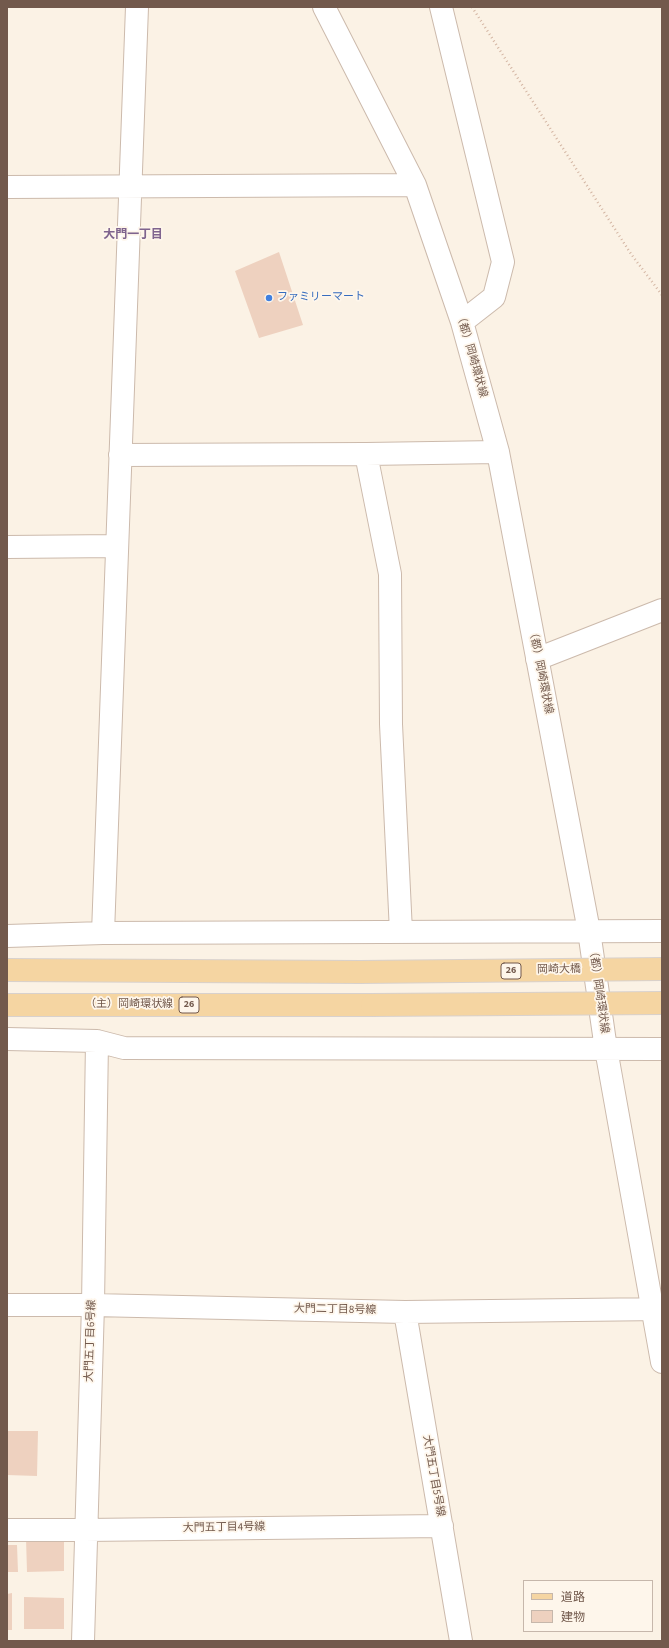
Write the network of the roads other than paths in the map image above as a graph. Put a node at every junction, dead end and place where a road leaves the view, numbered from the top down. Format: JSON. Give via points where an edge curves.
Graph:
{"nodes":[{"id":1,"x":137,"y":7,"type":"edge"},
{"id":2,"x":324,"y":7,"type":"edge"},
{"id":3,"x":441,"y":7,"type":"edge"},
{"id":4,"x":414,"y":185,"type":"junction"},
{"id":5,"x":7,"y":187,"type":"edge"},
{"id":6,"x":130,"y":187,"type":"junction"},
{"id":7,"x":462,"y":322,"type":"junction"},
{"id":8,"x":498,"y":452,"type":"junction"},
{"id":9,"x":366,"y":454,"type":"junction"},
{"id":10,"x":120,"y":455,"type":"junction"},
{"id":11,"x":117,"y":546,"type":"junction"},
{"id":12,"x":7,"y":547,"type":"edge"},
{"id":13,"x":662,"y":610,"type":"edge"},
{"id":14,"x":537,"y":659,"type":"junction"},
{"id":15,"x":589,"y":930,"type":"junction"},
{"id":16,"x":401,"y":932,"type":"junction"},
{"id":17,"x":662,"y":932,"type":"edge"},
{"id":18,"x":103,"y":933,"type":"junction"},
{"id":19,"x":7,"y":936,"type":"edge"},
{"id":20,"x":662,"y":969,"type":"edge"},
{"id":21,"x":7,"y":970,"type":"edge"},
{"id":22,"x":662,"y":1003,"type":"edge"},
{"id":23,"x":7,"y":1005,"type":"edge"},
{"id":24,"x":7,"y":1039,"type":"edge"},
{"id":25,"x":97,"y":1041,"type":"junction"},
{"id":26,"x":606,"y":1049,"type":"junction"},
{"id":27,"x":662,"y":1049,"type":"edge"},
{"id":28,"x":7,"y":1305,"type":"edge"},
{"id":29,"x":93,"y":1305,"type":"junction"},
{"id":30,"x":658,"y":1309,"type":"edge"},
{"id":31,"x":405,"y":1312,"type":"junction"},
{"id":32,"x":662,"y":1362,"type":"edge"},
{"id":33,"x":442,"y":1526,"type":"junction"},
{"id":34,"x":7,"y":1530,"type":"edge"},
{"id":35,"x":85,"y":1530,"type":"junction"},
{"id":36,"x":83,"y":1641,"type":"edge"},
{"id":37,"x":461,"y":1641,"type":"edge"}],
"edges":[{"from":1,"to":6,"type":"street"},
{"from":2,"to":4,"type":"street","name":"（都）岡崎環状線"},
{"from":3,"to":7,"type":"street","via":[[503,262],[494,297]]},
{"from":4,"to":6,"type":"street"},
{"from":4,"to":7,"type":"street","name":"（都）岡崎環状線"},
{"from":5,"to":6,"type":"street"},
{"from":6,"to":10,"type":"street"},
{"from":7,"to":8,"type":"street","name":"（都）岡崎環状線"},
{"from":8,"to":9,"type":"street"},
{"from":8,"to":14,"type":"street","name":"（都）岡崎環状線"},
{"from":9,"to":10,"type":"street"},
{"from":9,"to":16,"type":"street","via":[[390,574],[391,724]]},
{"from":10,"to":11,"type":"street"},
{"from":11,"to":12,"type":"street"},
{"from":11,"to":18,"type":"street"},
{"from":13,"to":14,"type":"street"},
{"from":14,"to":15,"type":"street","name":"（都）岡崎環状線"},
{"from":15,"to":16,"type":"street"},
{"from":15,"to":17,"type":"street"},
{"from":15,"to":26,"type":"street","name":"（都）岡崎環状線"},
{"from":16,"to":18,"type":"street"},
{"from":18,"to":19,"type":"street"},
{"from":20,"to":21,"type":"main road","name":"岡崎大橋","number":"26","bridge":true,"via":[[360,972]]},
{"from":22,"to":23,"type":"main road","name":"（主）岡崎環状線","number":"26","bridge":true},
{"from":24,"to":25,"type":"street"},
{"from":25,"to":26,"type":"street","via":[[124,1048]]},
{"from":25,"to":29,"type":"street","name":"大門五丁目6号線"},
{"from":26,"to":27,"type":"street"},
{"from":26,"to":30,"type":"street","name":"（都）岡崎環状線"},
{"from":28,"to":29,"type":"street","name":"大門二丁目8号線"},
{"from":29,"to":31,"type":"street","name":"大門二丁目8号線"},
{"from":29,"to":35,"type":"street","name":"大門五丁目6号線"},
{"from":30,"to":31,"type":"street","name":"大門二丁目8号線"},
{"from":30,"to":32,"type":"street","name":"（都）岡崎環状線"},
{"from":31,"to":33,"type":"street","name":"大門五丁目5号線"},
{"from":33,"to":35,"type":"street","name":"大門五丁目4号線"},
{"from":33,"to":37,"type":"street","name":"大門五丁目5号線"},
{"from":34,"to":35,"type":"street","name":"大門五丁目4号線"},
{"from":35,"to":36,"type":"street","name":"大門五丁目6号線"}]}
